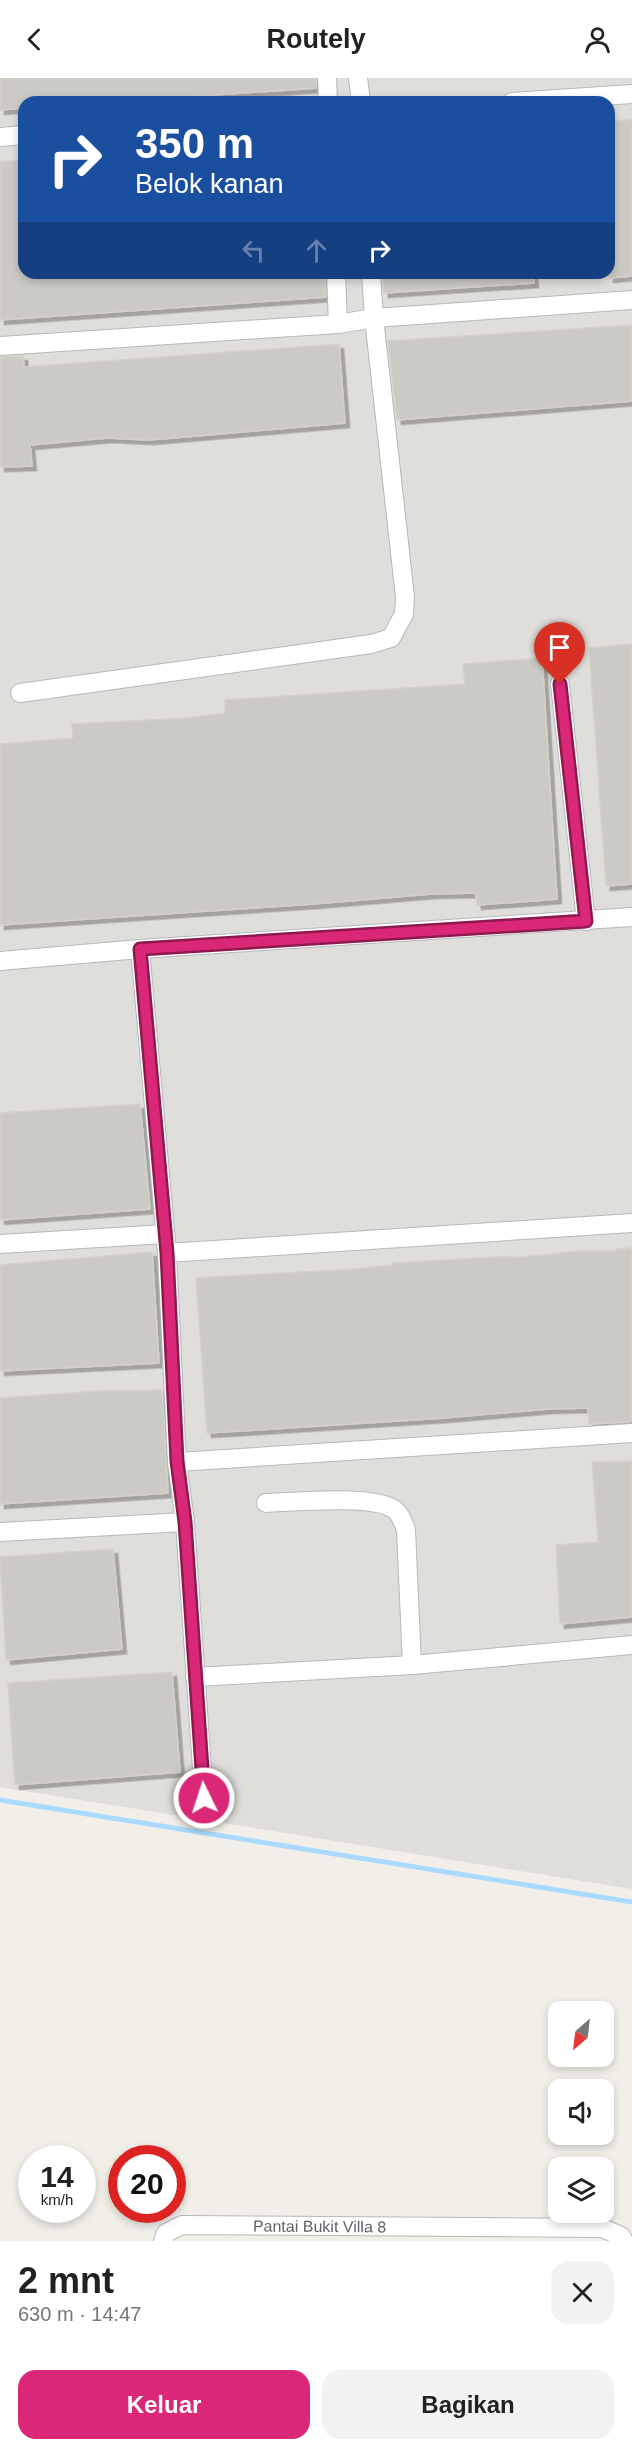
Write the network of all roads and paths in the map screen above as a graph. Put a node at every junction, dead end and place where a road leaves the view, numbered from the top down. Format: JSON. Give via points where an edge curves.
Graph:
{"nodes":[{"id":1,"x":327,"y":78,"type":"edge"},
{"id":2,"x":358,"y":78,"type":"edge"},
{"id":3,"x":632,"y":94,"type":"edge"},
{"id":4,"x":328,"y":96,"type":"edge"},
{"id":5,"x":360,"y":96,"type":"edge"},
{"id":6,"x":602,"y":96,"type":"edge"},
{"id":7,"x":18,"y":136,"type":"edge"},
{"id":8,"x":0,"y":137,"type":"edge"},
{"id":9,"x":336,"y":279,"type":"edge"},
{"id":10,"x":372,"y":279,"type":"edge"},
{"id":11,"x":632,"y":300,"type":"edge"},
{"id":12,"x":374,"y":318,"type":"junction"},
{"id":13,"x":338,"y":324,"type":"junction"},
{"id":14,"x":0,"y":346,"type":"edge"},
{"id":15,"x":560,"y":684,"type":"dead end"},
{"id":16,"x":20,"y":693,"type":"dead end"},
{"id":17,"x":632,"y":916,"type":"edge"},
{"id":18,"x":586,"y":921,"type":"junction"},
{"id":19,"x":140,"y":949,"type":"junction"},
{"id":20,"x":0,"y":961,"type":"edge"},
{"id":21,"x":632,"y":1223,"type":"edge"},
{"id":22,"x":165,"y":1234,"type":"junction"},
{"id":23,"x":0,"y":1244,"type":"edge"},
{"id":24,"x":167,"y":1253,"type":"junction"},
{"id":25,"x":632,"y":1433,"type":"edge"},
{"id":26,"x":177,"y":1461,"type":"junction"},
{"id":27,"x":266,"y":1503,"type":"dead end"},
{"id":28,"x":185,"y":1522,"type":"junction"},
{"id":29,"x":0,"y":1533,"type":"edge"},
{"id":30,"x":632,"y":1646,"type":"edge"},
{"id":31,"x":412,"y":1665,"type":"junction"},
{"id":32,"x":195,"y":1677,"type":"junction"},
{"id":33,"x":204,"y":1798,"type":"dead end"},
{"id":34,"x":444,"y":2234,"type":"edge"},
{"id":35,"x":163,"y":2241,"type":"edge"},
{"id":36,"x":624,"y":2241,"type":"edge"}],
"edges":[{"from":1,"to":4,"type":"street"},
{"from":2,"to":5,"type":"street"},
{"from":3,"to":6,"type":"street"},
{"from":7,"to":8,"type":"street"},
{"from":9,"to":13,"type":"street"},
{"from":10,"to":12,"type":"street"},
{"from":11,"to":12,"type":"street"},
{"from":12,"to":13,"type":"street"},
{"from":12,"to":16,"type":"street","via":[[405,597],[404,614],[390,638],[371,644]]},
{"from":13,"to":14,"type":"street"},
{"from":15,"to":18,"type":"street"},
{"from":17,"to":18,"type":"street"},
{"from":18,"to":19,"type":"street"},
{"from":19,"to":20,"type":"street"},
{"from":19,"to":22,"type":"street"},
{"from":21,"to":24,"type":"street"},
{"from":22,"to":23,"type":"street"},
{"from":22,"to":24,"type":"street"},
{"from":24,"to":26,"type":"street"},
{"from":25,"to":26,"type":"street"},
{"from":26,"to":28,"type":"street"},
{"from":27,"to":31,"type":"street","via":[[378,1503],[393,1508],[402,1517],[406,1530]]},
{"from":28,"to":29,"type":"street"},
{"from":28,"to":32,"type":"street"},
{"from":30,"to":31,"type":"street"},
{"from":31,"to":32,"type":"street"},
{"from":32,"to":33,"type":"street"},
{"from":34,"to":35,"type":"street","name":"Pantai Bukit Villa 8","via":[[182,2225],[166,2233]]},
{"from":34,"to":36,"type":"street","name":"Pantai Bukit Villa 8","via":[[602,2228]]}]}
